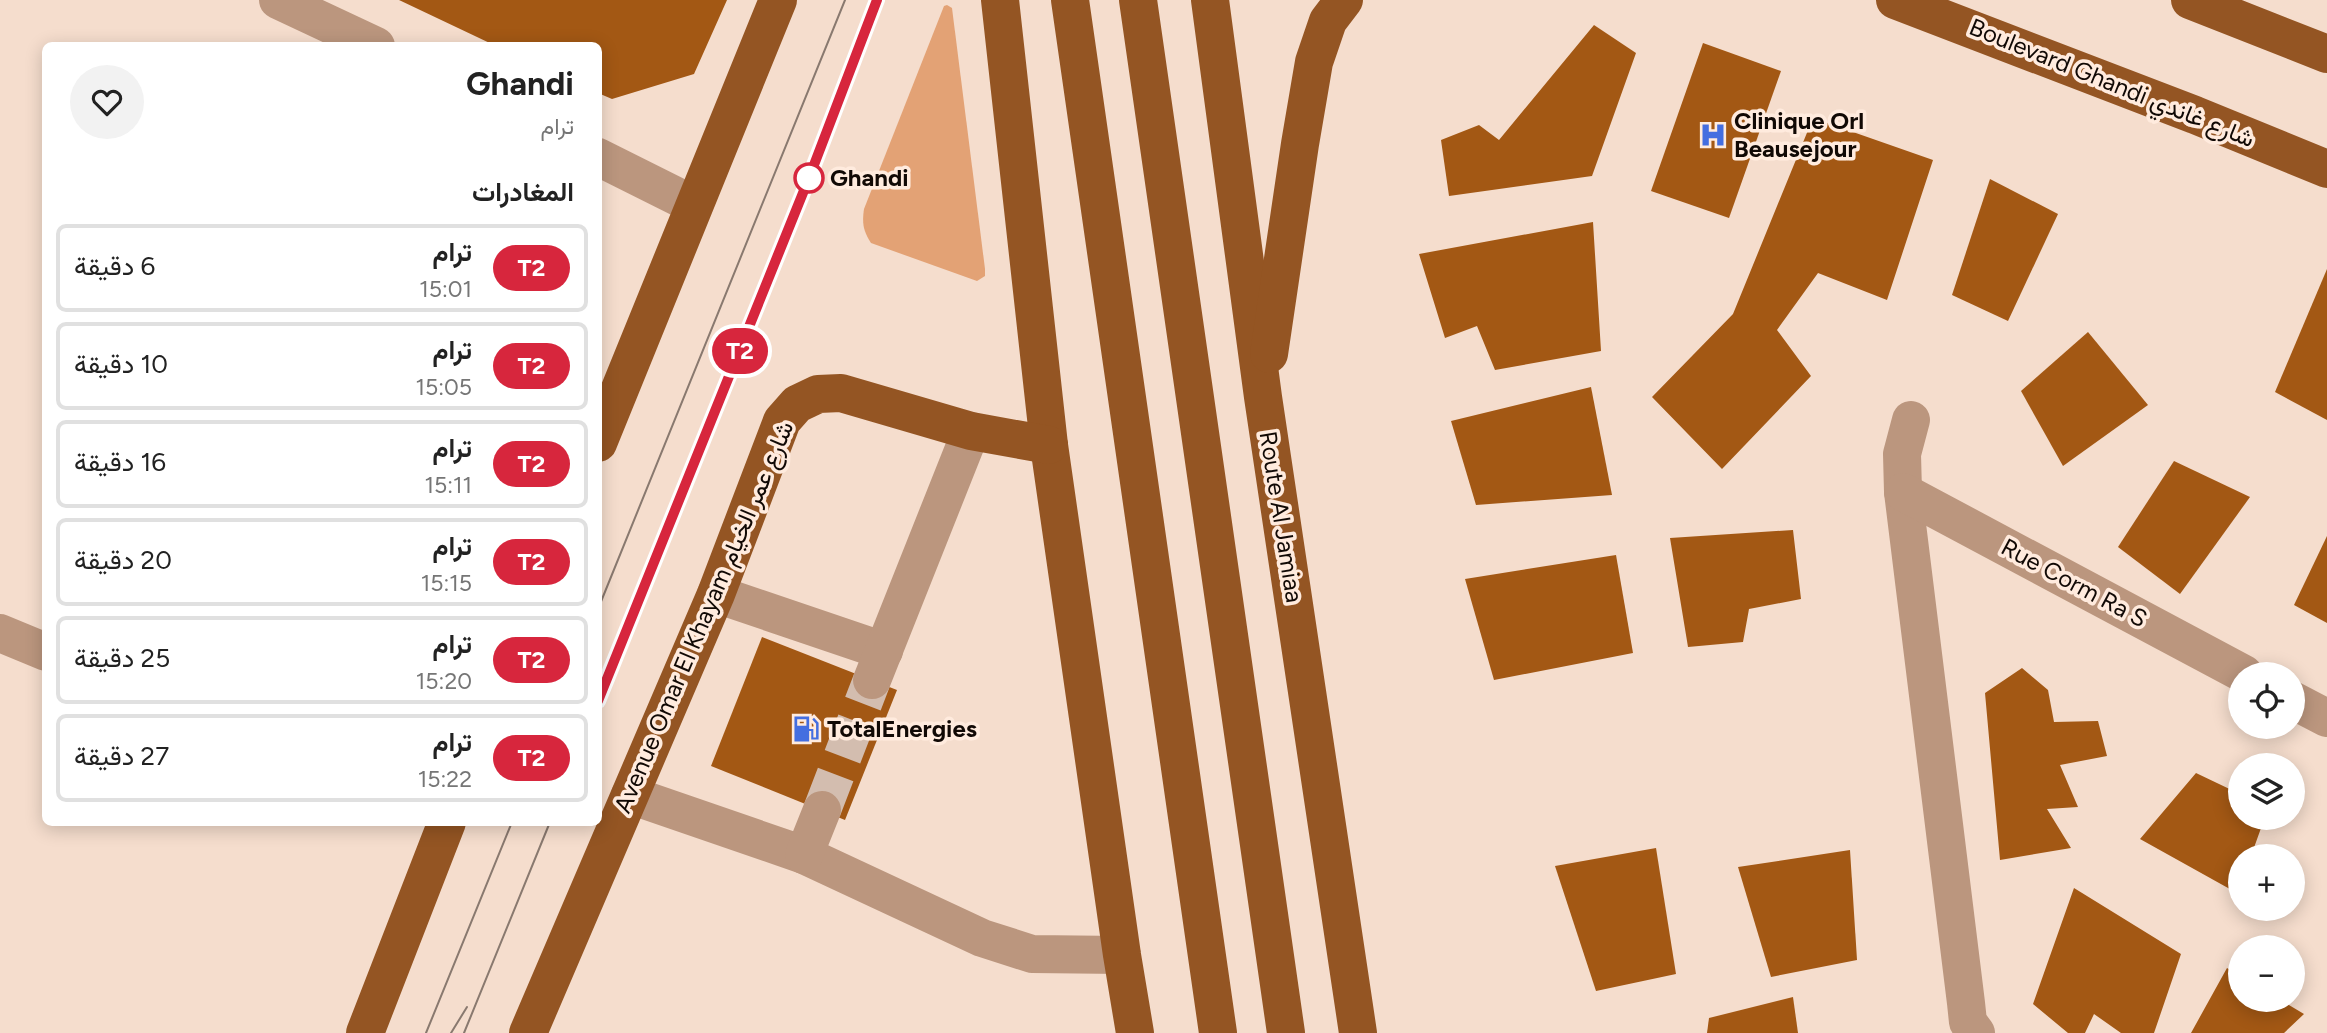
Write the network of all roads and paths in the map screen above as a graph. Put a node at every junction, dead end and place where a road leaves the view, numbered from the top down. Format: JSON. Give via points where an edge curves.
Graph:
{"nodes":[{"id":1,"x":278,"y":0,"type":"edge"},
{"id":2,"x":778,"y":0,"type":"edge"},
{"id":3,"x":1000,"y":0,"type":"edge"},
{"id":4,"x":1070,"y":0,"type":"edge"},
{"id":5,"x":1138,"y":0,"type":"edge"},
{"id":6,"x":1209,"y":0,"type":"edge"},
{"id":7,"x":1344,"y":0,"type":"edge"},
{"id":8,"x":1895,"y":0,"type":"edge"},
{"id":9,"x":2190,"y":0,"type":"edge"},
{"id":10,"x":358,"y":41,"type":"edge"},
{"id":11,"x":2327,"y":54,"type":"edge"},
{"id":12,"x":602,"y":159,"type":"edge"},
{"id":13,"x":2327,"y":169,"type":"edge"},
{"id":14,"x":694,"y":205,"type":"junction"},
{"id":15,"x":1263,"y":397,"type":"junction"},
{"id":16,"x":1910,"y":420,"type":"dead end"},
{"id":17,"x":971,"y":431,"type":"junction"},
{"id":18,"x":602,"y":433,"type":"edge"},
{"id":19,"x":1049,"y":445,"type":"junction"},
{"id":20,"x":1903,"y":492,"type":"junction"},
{"id":21,"x":716,"y":594,"type":"junction"},
{"id":22,"x":0,"y":633,"type":"edge"},
{"id":23,"x":42,"y":650,"type":"edge"},
{"id":24,"x":2228,"y":665,"type":"edge"},
{"id":25,"x":2305,"y":707,"type":"edge"},
{"id":26,"x":2327,"y":718,"type":"edge"},
{"id":27,"x":630,"y":795,"type":"junction"},
{"id":28,"x":822,"y":810,"type":"tunnel mouth"},
{"id":29,"x":441,"y":826,"type":"edge"},
{"id":30,"x":804,"y":855,"type":"junction"},
{"id":31,"x":1122,"y":955,"type":"junction"},
{"id":32,"x":365,"y":1033,"type":"edge"},
{"id":33,"x":528,"y":1033,"type":"edge"},
{"id":34,"x":1135,"y":1033,"type":"edge"},
{"id":35,"x":1218,"y":1033,"type":"edge"},
{"id":36,"x":1286,"y":1033,"type":"edge"},
{"id":37,"x":1358,"y":1033,"type":"edge"},
{"id":38,"x":1976,"y":1033,"type":"edge"}],
"edges":[{"from":1,"to":10,"type":"street"},
{"from":2,"to":14,"type":"main road"},
{"from":3,"to":19,"type":"main road"},
{"from":4,"to":35,"type":"main road"},
{"from":5,"to":36,"type":"main road"},
{"from":6,"to":15,"type":"main road","name":"Route Al Jamiaa"},
{"from":7,"to":15,"type":"main road","via":[[1328,21],[1314,62]]},
{"from":8,"to":13,"type":"main road","name":"Boulevard Ghandi شارع غاندي"},
{"from":9,"to":11,"type":"main road"},
{"from":12,"to":14,"type":"street"},
{"from":14,"to":18,"type":"main road"},
{"from":15,"to":37,"type":"main road","name":"Route Al Jamiaa"},
{"from":16,"to":20,"type":"street","via":[[1902,454]]},
{"from":17,"to":19,"type":"main road","name":"Avenue Omar El Khayam شارع عمر الخيام"},
{"from":17,"to":21,"type":"main road","name":"Avenue Omar El Khayam شارع عمر الخيام","via":[[841,393],[818,394],[797,404],[782,421]]},
{"from":17,"to":21,"type":"street","via":[[878,665]]},
{"from":19,"to":31,"type":"main road"},
{"from":20,"to":24,"type":"street","name":"Rue Corm Ra S"},
{"from":20,"to":38,"type":"street","via":[[1968,1021]]},
{"from":21,"to":27,"type":"main road","name":"Avenue Omar El Khayam شارع عمر الخيام"},
{"from":22,"to":23,"type":"street"},
{"from":25,"to":26,"type":"street"},
{"from":27,"to":30,"type":"street"},
{"from":27,"to":33,"type":"main road","name":"Avenue Omar El Khayam شارع عمر الخيام"},
{"from":28,"to":30,"type":"street"},
{"from":29,"to":32,"type":"main road"},
{"from":30,"to":31,"type":"street","via":[[982,938],[1032,954]]},
{"from":31,"to":34,"type":"main road"}]}
